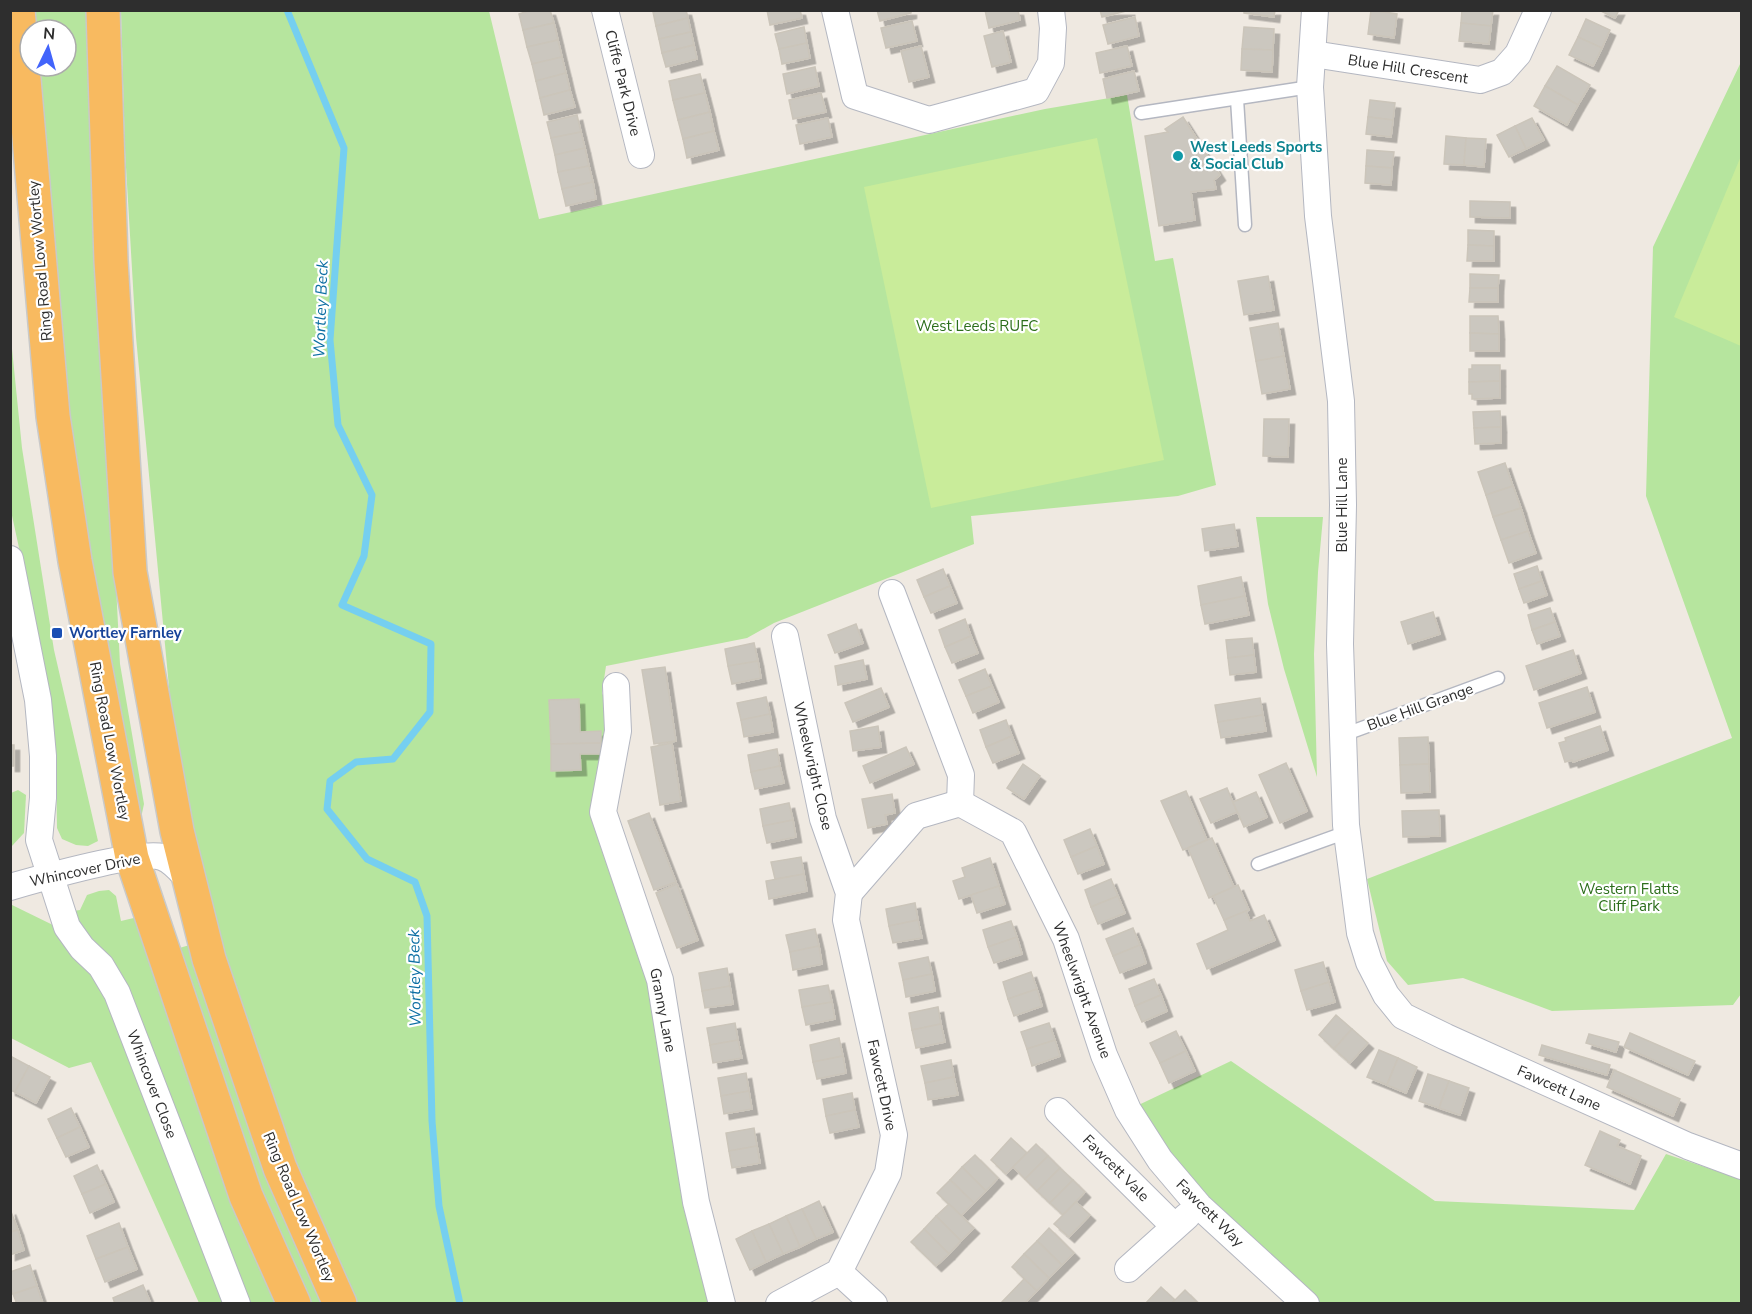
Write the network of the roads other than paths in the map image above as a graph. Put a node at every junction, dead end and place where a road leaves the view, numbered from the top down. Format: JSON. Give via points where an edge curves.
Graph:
{"nodes":[{"id":1,"x":18,"y":10,"type":"edge"},
{"id":2,"x":103,"y":10,"type":"edge"},
{"id":3,"x":605,"y":10,"type":"edge"},
{"id":4,"x":835,"y":10,"type":"edge"},
{"id":5,"x":1052,"y":10,"type":"edge"},
{"id":6,"x":1315,"y":10,"type":"edge"},
{"id":7,"x":1538,"y":10,"type":"edge"},
{"id":8,"x":1313,"y":54,"type":"junction"},
{"id":9,"x":1310,"y":87,"type":"junction"},
{"id":10,"x":1237,"y":99,"type":"junction"},
{"id":11,"x":1141,"y":113,"type":"dead end"},
{"id":12,"x":641,"y":155,"type":"dead end"},
{"id":13,"x":1245,"y":225,"type":"dead end"},
{"id":14,"x":10,"y":559,"type":"edge"},
{"id":15,"x":892,"y":593,"type":"dead end"},
{"id":16,"x":785,"y":636,"type":"dead end"},
{"id":17,"x":1497,"y":678,"type":"dead end"},
{"id":18,"x":616,"y":686,"type":"dead end"},
{"id":19,"x":1343,"y":735,"type":"junction"},
{"id":20,"x":168,"y":786,"type":"junction"},
{"id":21,"x":960,"y":803,"type":"junction"},
{"id":22,"x":1347,"y":832,"type":"junction"},
{"id":23,"x":132,"y":858,"type":"junction"},
{"id":24,"x":1258,"y":864,"type":"dead end"},
{"id":25,"x":50,"y":876,"type":"junction"},
{"id":26,"x":187,"y":878,"type":"junction"},
{"id":27,"x":10,"y":887,"type":"edge"},
{"id":28,"x":849,"y":893,"type":"junction"},
{"id":29,"x":1386,"y":995,"type":"joint"},
{"id":30,"x":1128,"y":1110,"type":"joint"},
{"id":31,"x":1058,"y":1111,"type":"dead end"},
{"id":32,"x":1742,"y":1166,"type":"edge"},
{"id":33,"x":1199,"y":1206,"type":"junction"},
{"id":34,"x":1174,"y":1226,"type":"junction"},
{"id":35,"x":1128,"y":1269,"type":"dead end"},
{"id":36,"x":839,"y":1272,"type":"junction"},
{"id":37,"x":1304,"y":1303,"type":"edge"},
{"id":38,"x":237,"y":1304,"type":"edge"},
{"id":39,"x":294,"y":1304,"type":"edge"},
{"id":40,"x":340,"y":1304,"type":"edge"},
{"id":41,"x":722,"y":1304,"type":"edge"},
{"id":42,"x":779,"y":1304,"type":"edge"},
{"id":43,"x":874,"y":1304,"type":"edge"}],
"edges":[{"from":1,"to":23,"type":"highway","name":"Ring Road Low Wortley","via":[[53,416],[75,561]]},
{"from":2,"to":20,"type":"highway","name":"Ring Road Low Wortley","via":[[111,261],[130,572]]},
{"from":3,"to":12,"type":"street","name":"Cliffe Park Drive"},
{"from":4,"to":5,"type":"street","via":[[855,96],[929,120],[1036,91],[1051,63]]},
{"from":6,"to":8,"type":"street","name":"Blue Hill Lane"},
{"from":7,"to":8,"type":"street","name":"Blue Hill Crescent","via":[[1518,54],[1502,72],[1480,80]]},
{"from":8,"to":9,"type":"street","name":"Blue Hill Lane"},
{"from":9,"to":10,"type":"lane"},
{"from":9,"to":19,"type":"street","name":"Blue Hill Lane","via":[[1317,216],[1341,401]]},
{"from":10,"to":11,"type":"lane"},
{"from":10,"to":13,"type":"lane"},
{"from":14,"to":25,"type":"street","name":"Whincover Close","via":[[38,700],[43,756],[39,840]]},
{"from":15,"to":21,"type":"street","via":[[961,775]]},
{"from":16,"to":28,"type":"street","name":"Wheelwright Close","via":[[823,819]]},
{"from":17,"to":19,"type":"lane","name":"Blue Hill Grange"},
{"from":18,"to":41,"type":"street","name":"Granny Lane","via":[[618,731],[603,812],[660,980],[696,1202]]},
{"from":19,"to":22,"type":"street","name":"Blue Hill Lane"},
{"from":20,"to":23,"type":"highway","via":[[150,835]]},
{"from":20,"to":26,"type":"highway","name":"Ring Road Low Wortley"},
{"from":21,"to":28,"type":"street","via":[[916,816]]},
{"from":21,"to":30,"type":"street","name":"Wheelwright Avenue","via":[[1013,832],[1066,939],[1104,1055]]},
{"from":22,"to":24,"type":"lane"},
{"from":22,"to":29,"type":"street","name":"Blue Hill Lane","via":[[1360,933]]},
{"from":23,"to":25,"type":"street","name":"Whincover Drive"},
{"from":23,"to":26,"type":"street","name":"Whincover Drive","via":[[160,856],[173,862]]},
{"from":23,"to":39,"type":"highway","name":"Ring Road Low Wortley","via":[[246,1197]]},
{"from":25,"to":27,"type":"street","name":"Whincover Drive"},
{"from":25,"to":38,"type":"street","name":"Whincover Close","via":[[67,927],[101,966],[117,993]]},
{"from":26,"to":40,"type":"highway","name":"Ring Road Low Wortley","via":[[209,959],[280,1168]]},
{"from":28,"to":36,"type":"street","name":"Fawcett Drive","via":[[846,920],[894,1135],[888,1173]]},
{"from":29,"to":32,"type":"street","name":"Fawcett Lane","via":[[1403,1016],[1446,1037],[1688,1146]]},
{"from":30,"to":33,"type":"street","name":"Fawcett Way","via":[[1160,1160]]},
{"from":31,"to":34,"type":"street","name":"Fawcett Vale"},
{"from":33,"to":34,"type":"street"},
{"from":33,"to":37,"type":"street","name":"Fawcett Way"},
{"from":34,"to":35,"type":"street"},
{"from":36,"to":42,"type":"street"},
{"from":36,"to":43,"type":"street"}]}
